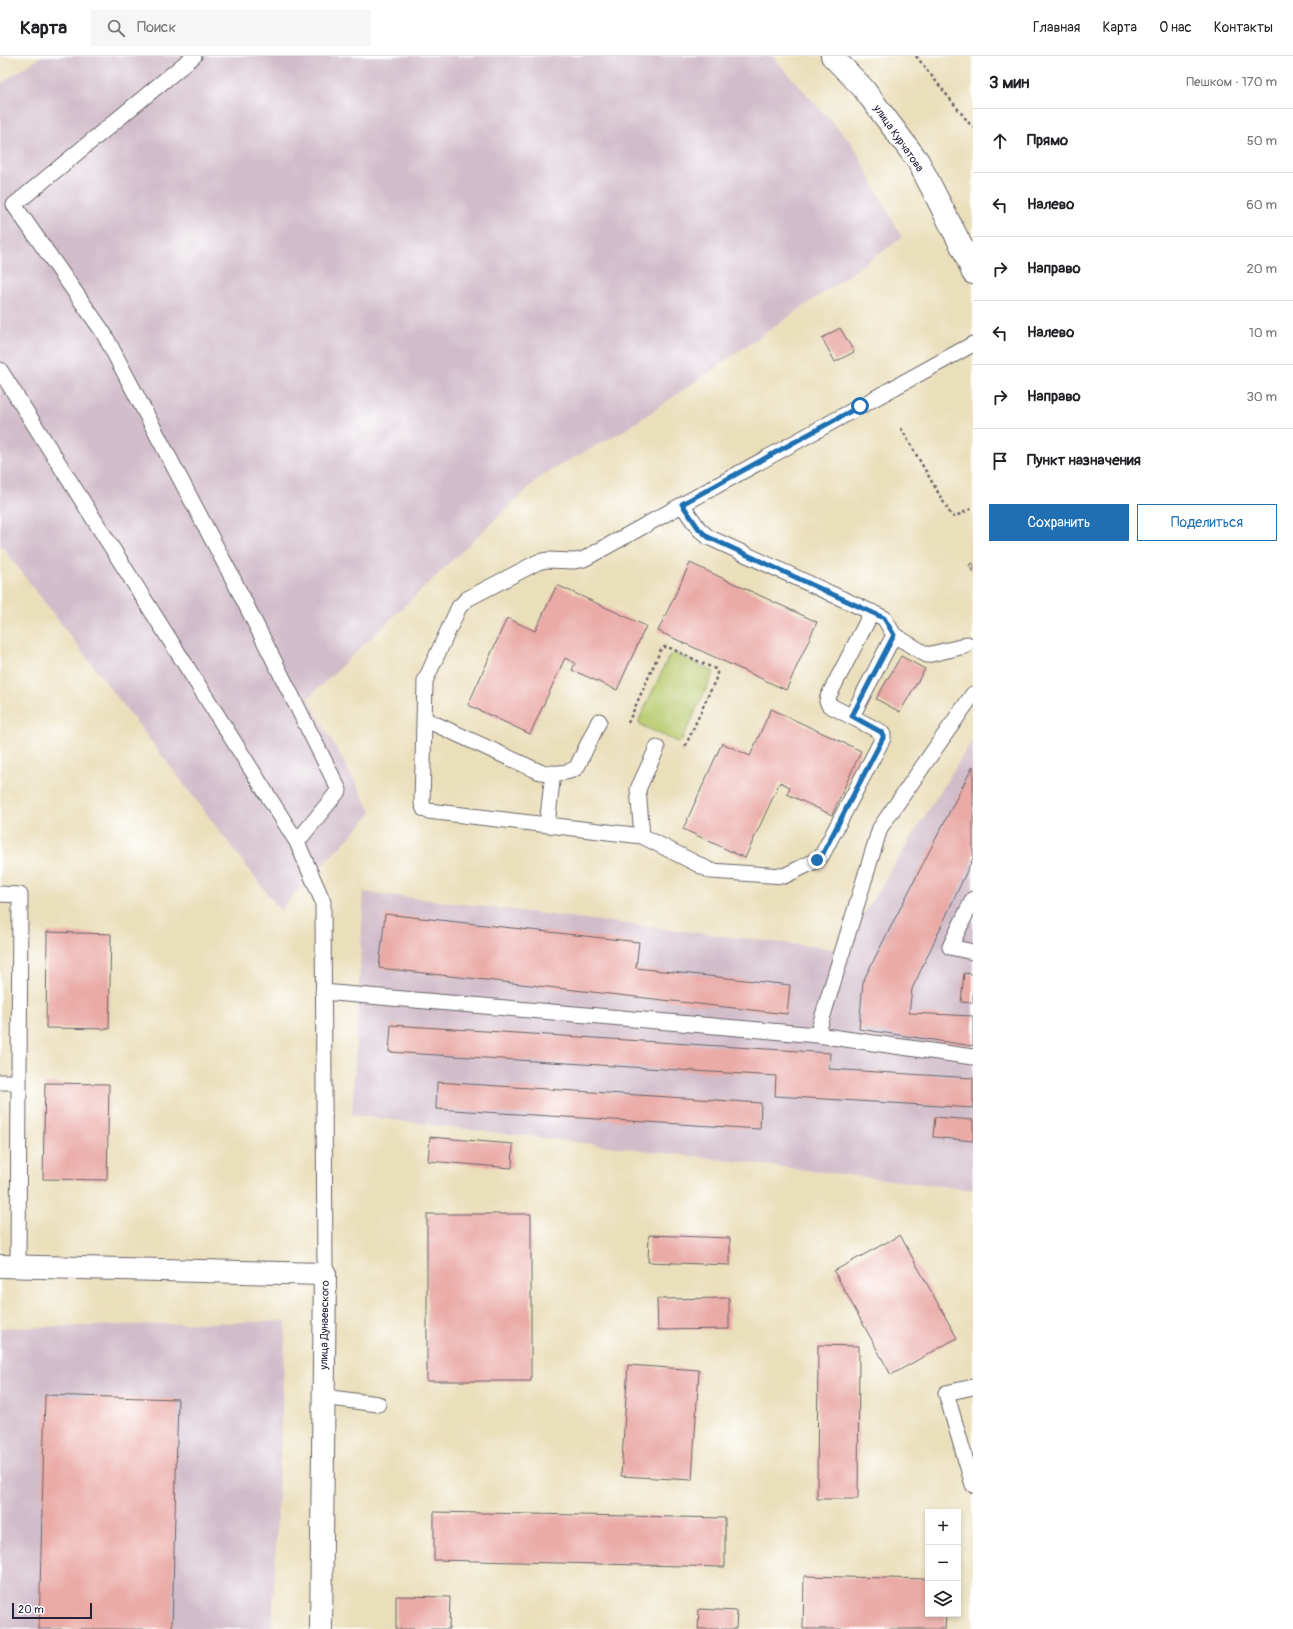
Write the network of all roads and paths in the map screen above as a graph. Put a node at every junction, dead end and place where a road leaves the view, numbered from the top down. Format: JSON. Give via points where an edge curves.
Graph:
{"nodes":[{"id":1,"x":194,"y":56,"type":"edge"},
{"id":2,"x":832,"y":56,"type":"edge"},
{"id":3,"x":916,"y":56,"type":"edge"},
{"id":4,"x":973,"y":128,"type":"edge"},
{"id":5,"x":973,"y":273,"type":"edge"},
{"id":6,"x":973,"y":344,"type":"edge"},
{"id":7,"x":0,"y":370,"type":"edge"},
{"id":8,"x":901,"y":428,"type":"dead end"},
{"id":9,"x":682,"y":504,"type":"junction"},
{"id":10,"x":973,"y":508,"type":"edge"},
{"id":11,"x":872,"y":612,"type":"junction"},
{"id":12,"x":894,"y":635,"type":"junction"},
{"id":13,"x":967,"y":644,"type":"dead end"},
{"id":14,"x":973,"y":694,"type":"edge"},
{"id":15,"x":852,"y":716,"type":"junction"},
{"id":16,"x":424,"y":719,"type":"junction"},
{"id":17,"x":598,"y":721,"type":"dead end"},
{"id":18,"x":628,"y":723,"type":"dead end"},
{"id":19,"x":657,"y":748,"type":"dead end"},
{"id":20,"x":684,"y":749,"type":"dead end"},
{"id":21,"x":553,"y":773,"type":"junction"},
{"id":22,"x":547,"y":825,"type":"junction"},
{"id":23,"x":642,"y":836,"type":"junction"},
{"id":24,"x":297,"y":842,"type":"junction"},
{"id":25,"x":0,"y":894,"type":"edge"},
{"id":26,"x":973,"y":899,"type":"edge"},
{"id":27,"x":973,"y":952,"type":"edge"},
{"id":28,"x":323,"y":992,"type":"junction"},
{"id":29,"x":816,"y":1035,"type":"junction"},
{"id":30,"x":973,"y":1057,"type":"edge"},
{"id":31,"x":0,"y":1082,"type":"edge"},
{"id":32,"x":19,"y":1082,"type":"junction"},
{"id":33,"x":9,"y":1266,"type":"edge"},
{"id":34,"x":325,"y":1274,"type":"junction"},
{"id":35,"x":973,"y":1387,"type":"edge"},
{"id":36,"x":323,"y":1397,"type":"junction"},
{"id":37,"x":378,"y":1404,"type":"dead end"},
{"id":38,"x":973,"y":1485,"type":"edge"},
{"id":39,"x":321,"y":1629,"type":"edge"}],
"edges":[{"from":1,"to":24,"type":"lane","via":[[14,205],[103,332],[233,579],[339,790]]},
{"from":2,"to":5,"type":"street","name":"улица Курчатова","via":[[863,88],[918,161]]},
{"from":3,"to":4,"type":"path"},
{"from":6,"to":9,"type":"lane"},
{"from":7,"to":24,"type":"lane"},
{"from":8,"to":10,"type":"path","via":[[951,515],[958,516]]},
{"from":9,"to":11,"type":"lane","via":[[699,529],[708,537]]},
{"from":9,"to":16,"type":"lane","via":[[584,558],[574,561],[542,560],[462,603],[425,681]]},
{"from":11,"to":12,"type":"lane","via":[[884,618]]},
{"from":11,"to":15,"type":"lane","via":[[827,701],[829,705]]},
{"from":12,"to":13,"type":"lane","via":[[927,655]]},
{"from":12,"to":15,"type":"lane"},
{"from":14,"to":29,"type":"lane","via":[[880,828]]},
{"from":15,"to":23,"type":"lane","via":[[881,732],[883,738],[822,855],[817,860],[784,876],[711,871]]},
{"from":16,"to":21,"type":"lane","via":[[540,772]]},
{"from":16,"to":22,"type":"lane","via":[[424,809]]},
{"from":17,"to":21,"type":"lane","via":[[577,767],[571,771]]},
{"from":18,"to":20,"type":"path","via":[[664,647],[701,662],[715,669],[717,676]]},
{"from":19,"to":23,"type":"lane","via":[[638,788]]},
{"from":21,"to":22,"type":"lane"},
{"from":22,"to":23,"type":"lane"},
{"from":24,"to":28,"type":"lane","via":[[323,902]]},
{"from":25,"to":32,"type":"lane","via":[[20,895]]},
{"from":26,"to":27,"type":"lane","via":[[950,947]]},
{"from":28,"to":29,"type":"lane"},
{"from":28,"to":34,"type":"lane"},
{"from":29,"to":30,"type":"lane"},
{"from":31,"to":32,"type":"lane"},
{"from":32,"to":33,"type":"lane"},
{"from":33,"to":34,"type":"street","name":"улица Дунаевского"},
{"from":34,"to":36,"type":"street","name":"улица Дунаевского"},
{"from":35,"to":38,"type":"lane","via":[[946,1393]]},
{"from":36,"to":37,"type":"lane"},
{"from":36,"to":39,"type":"street","name":"улица Дунаевского"}]}
